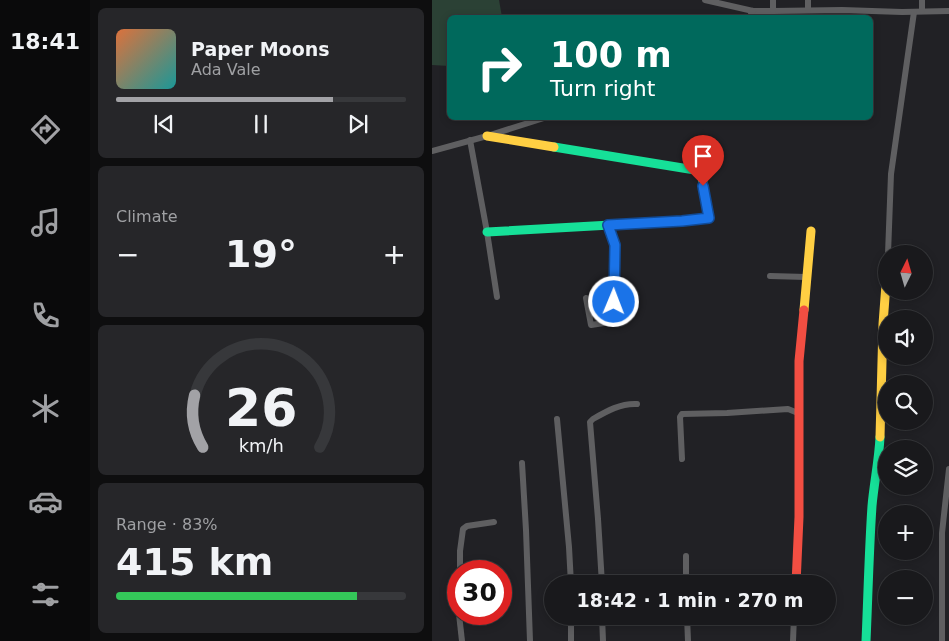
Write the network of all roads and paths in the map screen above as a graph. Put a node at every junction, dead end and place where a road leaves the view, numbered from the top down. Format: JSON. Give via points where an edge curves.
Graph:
{"nodes":[{"id":1,"x":705,"y":0,"type":"edge"},
{"id":2,"x":772,"y":0,"type":"edge"},
{"id":3,"x":808,"y":0,"type":"edge"},
{"id":4,"x":922,"y":0,"type":"edge"},
{"id":5,"x":808,"y":10,"type":"junction"},
{"id":6,"x":948,"y":10,"type":"edge"},
{"id":7,"x":753,"y":11,"type":"junction"},
{"id":8,"x":773,"y":11,"type":"junction"},
{"id":9,"x":918,"y":11,"type":"junction"},
{"id":10,"x":751,"y":15,"type":"edge"},
{"id":11,"x":538,"y":120,"type":"edge"},
{"id":12,"x":488,"y":136,"type":"junction"},
{"id":13,"x":470,"y":140,"type":"junction"},
{"id":14,"x":432,"y":151,"type":"edge"},
{"id":15,"x":608,"y":225,"type":"junction"},
{"id":16,"x":810,"y":231,"type":"dead end"},
{"id":17,"x":487,"y":232,"type":"junction"},
{"id":18,"x":888,"y":245,"type":"edge"},
{"id":19,"x":770,"y":276,"type":"dead end"},
{"id":20,"x":806,"y":277,"type":"junction"},
{"id":21,"x":497,"y":297,"type":"dead end"},
{"id":22,"x":586,"y":298,"type":"dead end"},
{"id":23,"x":885,"y":300,"type":"edge"},
{"id":24,"x":637,"y":404,"type":"dead end"},
{"id":25,"x":798,"y":413,"type":"junction"},
{"id":26,"x":557,"y":419,"type":"dead end"},
{"id":27,"x":682,"y":459,"type":"dead end"},
{"id":28,"x":522,"y":463,"type":"dead end"},
{"id":29,"x":948,"y":469,"type":"edge"},
{"id":30,"x":494,"y":522,"type":"dead end"},
{"id":31,"x":686,"y":556,"type":"dead end"},
{"id":32,"x":460,"y":560,"type":"edge"},
{"id":33,"x":570,"y":575,"type":"edge"},
{"id":34,"x":602,"y":575,"type":"edge"},
{"id":35,"x":686,"y":575,"type":"edge"},
{"id":36,"x":796,"y":575,"type":"edge"},
{"id":37,"x":460,"y":625,"type":"edge"},
{"id":38,"x":571,"y":625,"type":"edge"},
{"id":39,"x":602,"y":625,"type":"edge"},
{"id":40,"x":687,"y":625,"type":"edge"},
{"id":41,"x":794,"y":625,"type":"edge"},
{"id":42,"x":462,"y":641,"type":"edge"},
{"id":43,"x":530,"y":641,"type":"edge"},
{"id":44,"x":571,"y":641,"type":"edge"},
{"id":45,"x":603,"y":641,"type":"edge"},
{"id":46,"x":688,"y":641,"type":"edge"},
{"id":47,"x":793,"y":641,"type":"edge"},
{"id":48,"x":866,"y":641,"type":"edge"},
{"id":49,"x":942,"y":641,"type":"edge"}],
"edges":[{"from":1,"to":7,"type":"street"},
{"from":2,"to":8,"type":"street"},
{"from":3,"to":5,"type":"street"},
{"from":4,"to":9,"type":"street"},
{"from":5,"to":8,"type":"street"},
{"from":5,"to":9,"type":"street"},
{"from":6,"to":9,"type":"street"},
{"from":7,"to":8,"type":"street"},
{"from":7,"to":10,"type":"street"},
{"from":9,"to":18,"type":"street","via":[[891,174]]},
{"from":11,"to":12,"type":"street"},
{"from":12,"to":13,"type":"street"},
{"from":12,"to":15,"type":"street","via":[[701,171],[709,218]]},
{"from":13,"to":14,"type":"street"},
{"from":13,"to":17,"type":"street"},
{"from":15,"to":17,"type":"street"},
{"from":15,"to":22,"type":"street","via":[[615,245],[617,321],[591,325]]},
{"from":16,"to":20,"type":"street"},
{"from":17,"to":21,"type":"street"},
{"from":19,"to":20,"type":"street"},
{"from":20,"to":25,"type":"street"},
{"from":23,"to":48,"type":"street","via":[[881,423],[872,507]]},
{"from":24,"to":34,"type":"street","via":[[620,406],[590,422]]},
{"from":25,"to":27,"type":"street","via":[[788,409],[682,414]]},
{"from":25,"to":36,"type":"street"},
{"from":26,"to":33,"type":"street"},
{"from":28,"to":43,"type":"street"},
{"from":29,"to":49,"type":"street","via":[[942,533]]},
{"from":30,"to":32,"type":"street","via":[[463,529]]},
{"from":31,"to":35,"type":"street"},
{"from":37,"to":42,"type":"street"},
{"from":38,"to":44,"type":"street"},
{"from":39,"to":45,"type":"street"},
{"from":40,"to":46,"type":"street"},
{"from":41,"to":47,"type":"street"}]}
